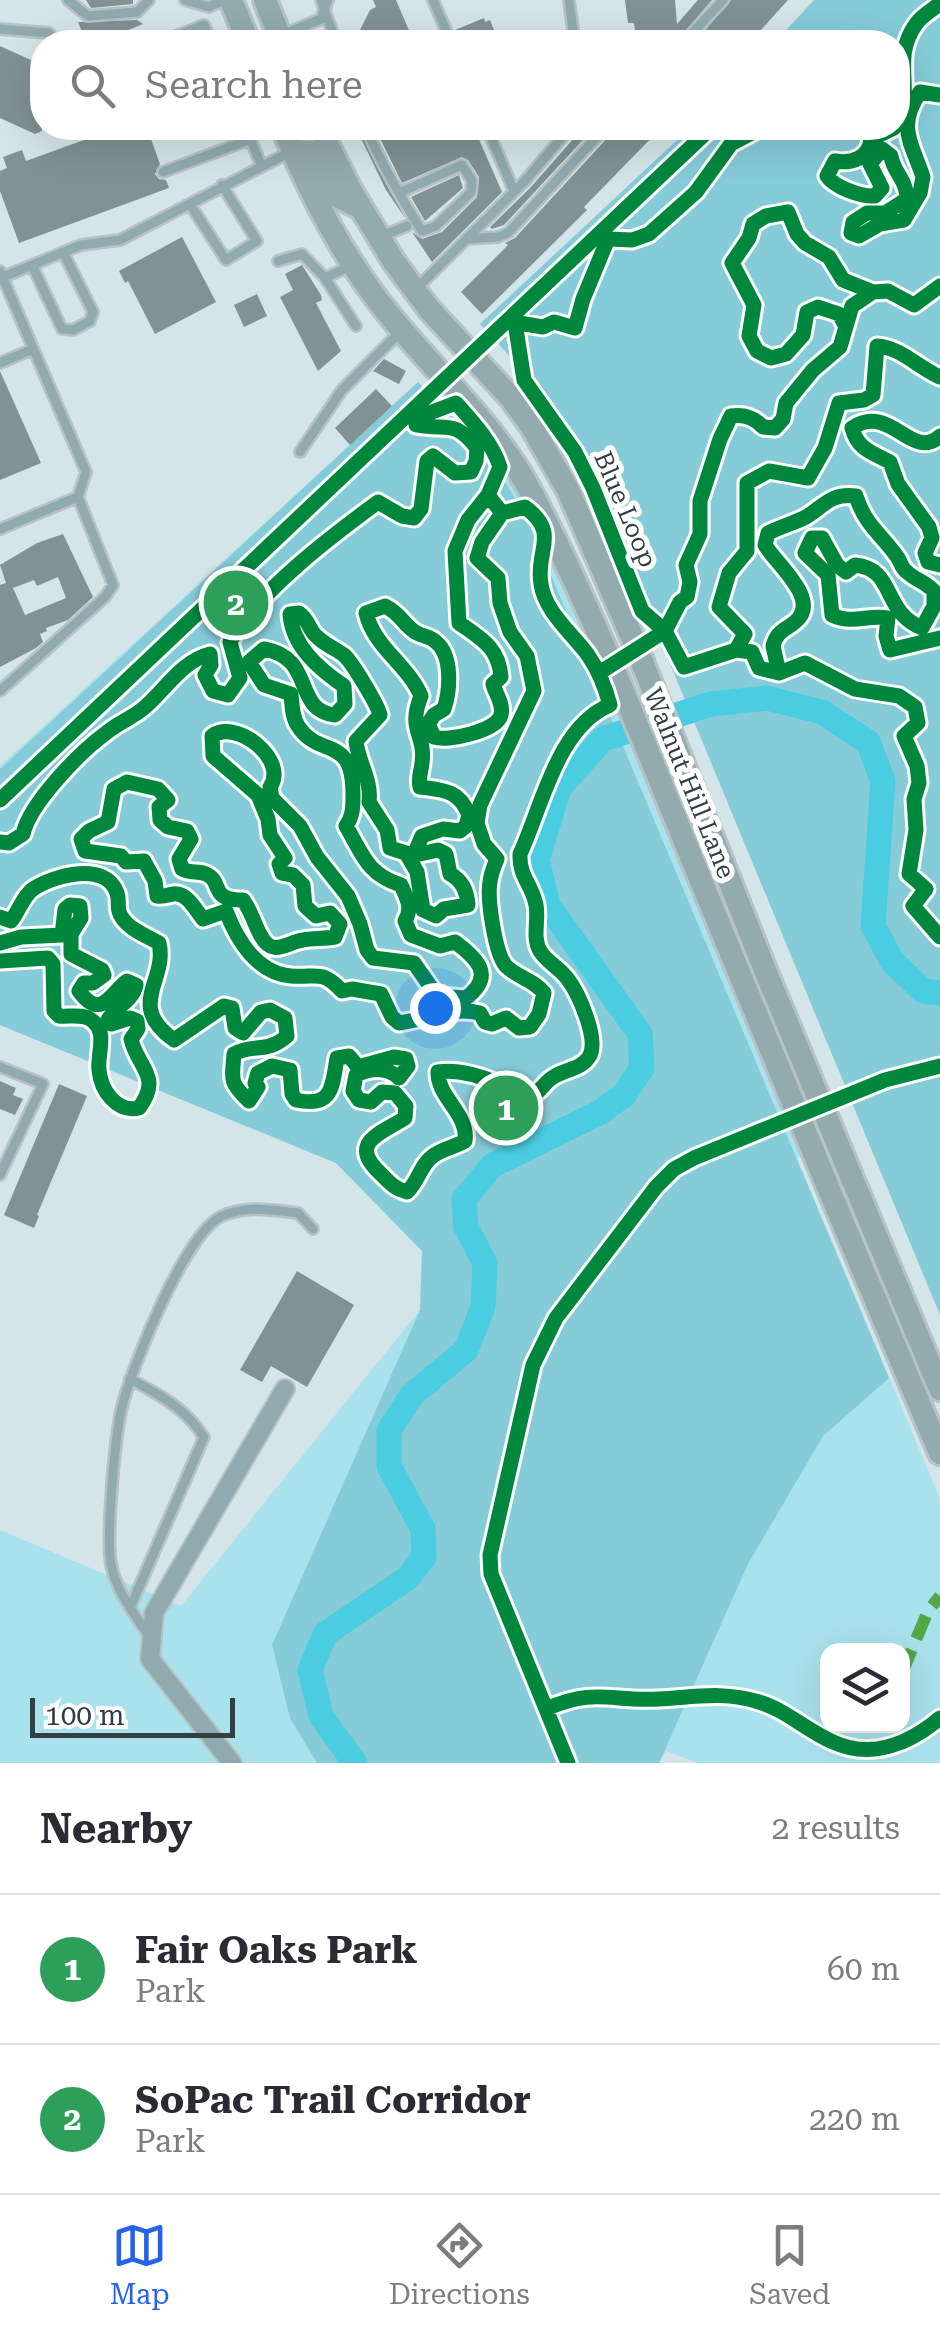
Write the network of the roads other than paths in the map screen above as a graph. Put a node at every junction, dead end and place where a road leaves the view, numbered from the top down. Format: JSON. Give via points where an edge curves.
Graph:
{"nodes":[{"id":1,"x":68,"y":0,"type":"edge"},
{"id":2,"x":150,"y":0,"type":"edge"},
{"id":3,"x":185,"y":0,"type":"edge"},
{"id":4,"x":228,"y":0,"type":"edge"},
{"id":5,"x":265,"y":0,"type":"edge"},
{"id":6,"x":433,"y":0,"type":"edge"},
{"id":7,"x":569,"y":0,"type":"edge"},
{"id":8,"x":723,"y":0,"type":"edge"},
{"id":9,"x":324,"y":3,"type":"edge"},
{"id":10,"x":0,"y":29,"type":"edge"},
{"id":11,"x":242,"y":30,"type":"edge"},
{"id":12,"x":277,"y":30,"type":"edge"},
{"id":13,"x":298,"y":30,"type":"edge"},
{"id":14,"x":332,"y":30,"type":"edge"},
{"id":15,"x":446,"y":30,"type":"edge"},
{"id":16,"x":572,"y":30,"type":"edge"},
{"id":17,"x":695,"y":30,"type":"edge"},
{"id":18,"x":30,"y":31,"type":"edge"},
{"id":19,"x":251,"y":140,"type":"joint"},
{"id":20,"x":288,"y":140,"type":"edge"},
{"id":21,"x":325,"y":140,"type":"edge"},
{"id":22,"x":372,"y":140,"type":"edge"},
{"id":23,"x":492,"y":140,"type":"edge"},
{"id":24,"x":559,"y":140,"type":"edge"},
{"id":25,"x":594,"y":140,"type":"edge"},
{"id":26,"x":292,"y":151,"type":"junction"},
{"id":27,"x":502,"y":161,"type":"junction"},
{"id":28,"x":261,"y":165,"type":"junction"},
{"id":29,"x":491,"y":166,"type":"dead end"},
{"id":30,"x":163,"y":172,"type":"dead end"},
{"id":31,"x":222,"y":185,"type":"junction"},
{"id":32,"x":514,"y":191,"type":"junction"},
{"id":33,"x":399,"y":193,"type":"junction"},
{"id":34,"x":191,"y":206,"type":"junction"},
{"id":35,"x":361,"y":208,"type":"junction"},
{"id":36,"x":259,"y":213,"type":"dead end"},
{"id":37,"x":245,"y":222,"type":"junction"},
{"id":38,"x":407,"y":226,"type":"dead end"},
{"id":39,"x":379,"y":237,"type":"junction"},
{"id":40,"x":466,"y":239,"type":"junction"},
{"id":41,"x":63,"y":252,"type":"junction"},
{"id":42,"x":278,"y":260,"type":"dead end"},
{"id":43,"x":352,"y":264,"type":"junction"},
{"id":44,"x":32,"y":265,"type":"junction"},
{"id":45,"x":2,"y":274,"type":"edge"},
{"id":46,"x":324,"y":278,"type":"junction"},
{"id":47,"x":415,"y":290,"type":"junction"},
{"id":48,"x":395,"y":322,"type":"junction"},
{"id":49,"x":356,"y":326,"type":"dead end"},
{"id":50,"x":34,"y":349,"type":"junction"},
{"id":51,"x":0,"y":363,"type":"edge"},
{"id":52,"x":300,"y":452,"type":"dead end"},
{"id":53,"x":78,"y":497,"type":"junction"},
{"id":54,"x":0,"y":529,"type":"edge"},
{"id":55,"x":0,"y":692,"type":"edge"},
{"id":56,"x":0,"y":1067,"type":"edge"},
{"id":57,"x":0,"y":1176,"type":"edge"},
{"id":58,"x":312,"y":1229,"type":"dead end"},
{"id":59,"x":130,"y":1379,"type":"junction"},
{"id":60,"x":285,"y":1389,"type":"dead end"},
{"id":61,"x":940,"y":1389,"type":"edge"},
{"id":62,"x":940,"y":1453,"type":"edge"},
{"id":63,"x":130,"y":1608,"type":"junction"},
{"id":64,"x":152,"y":1640,"type":"junction"},
{"id":65,"x":232,"y":1763,"type":"edge"}],
"edges":[{"from":1,"to":2,"type":"lane","via":[[88,16],[137,12]]},
{"from":3,"to":4,"type":"lane","via":[[210,7]]},
{"from":4,"to":11,"type":"main road"},
{"from":5,"to":12,"type":"main road"},
{"from":6,"to":15,"type":"lane"},
{"from":7,"to":16,"type":"lane"},
{"from":8,"to":17,"type":"lane"},
{"from":9,"to":13,"type":"lane","via":[[321,19]]},
{"from":9,"to":14,"type":"lane"},
{"from":10,"to":18,"type":"lane"},
{"from":19,"to":28,"type":"lane"},
{"from":19,"to":30,"type":"lane"},
{"from":20,"to":26,"type":"main road","name":"Walnut Hill Lane"},
{"from":21,"to":35,"type":"main road","name":"Walnut Hill Lane"},
{"from":22,"to":33,"type":"lane"},
{"from":23,"to":27,"type":"lane"},
{"from":24,"to":32,"type":"lane"},
{"from":25,"to":40,"type":"lane","via":[[509,232]]},
{"from":26,"to":28,"type":"lane"},
{"from":26,"to":35,"type":"main road","via":[[309,152],[335,195]]},
{"from":26,"to":43,"type":"main road","name":"Walnut Hill Lane"},
{"from":27,"to":29,"type":"lane"},
{"from":27,"to":32,"type":"lane"},
{"from":28,"to":31,"type":"lane"},
{"from":31,"to":34,"type":"lane"},
{"from":31,"to":37,"type":"lane"},
{"from":32,"to":40,"type":"lane"},
{"from":33,"to":33,"type":"lane","via":[[422,231],[471,192],[472,182],[462,165]]},
{"from":34,"to":37,"type":"lane","via":[[226,260],[257,241]]},
{"from":34,"to":41,"type":"lane","via":[[120,240]]},
{"from":35,"to":39,"type":"main road","name":"Walnut Hill Lane"},
{"from":36,"to":37,"type":"lane"},
{"from":38,"to":39,"type":"lane"},
{"from":39,"to":47,"type":"main road","name":"Walnut Hill Lane"},
{"from":40,"to":47,"type":"lane"},
{"from":41,"to":44,"type":"lane"},
{"from":41,"to":44,"type":"lane","via":[[93,312],[73,330],[62,329]]},
{"from":42,"to":46,"type":"lane","via":[[302,254]]},
{"from":43,"to":46,"type":"lane"},
{"from":43,"to":48,"type":"main road","name":"Walnut Hill Lane"},
{"from":44,"to":45,"type":"lane"},
{"from":45,"to":50,"type":"lane"},
{"from":46,"to":49,"type":"lane"},
{"from":47,"to":48,"type":"main road"},
{"from":47,"to":61,"type":"main road","name":"Walnut Hill Lane","via":[[532,427],[589,534]]},
{"from":48,"to":52,"type":"lane"},
{"from":48,"to":62,"type":"main road","name":"Walnut Hill Lane","via":[[477,414],[529,488],[608,655]]},
{"from":50,"to":51,"type":"lane"},
{"from":50,"to":53,"type":"lane","via":[[86,472]]},
{"from":53,"to":54,"type":"lane"},
{"from":53,"to":55,"type":"lane","via":[[113,585]]},
{"from":56,"to":57,"type":"lane","via":[[42,1084]]},
{"from":58,"to":59,"type":"lane","via":[[298,1213],[249,1208],[218,1217],[188,1252]]},
{"from":59,"to":63,"type":"lane","via":[[109,1543],[111,1568]]},
{"from":59,"to":63,"type":"lane","via":[[170,1400],[204,1437]]},
{"from":60,"to":64,"type":"street","via":[[154,1614]]},
{"from":63,"to":64,"type":"lane"},
{"from":64,"to":65,"type":"street","via":[[150,1659]]}]}
